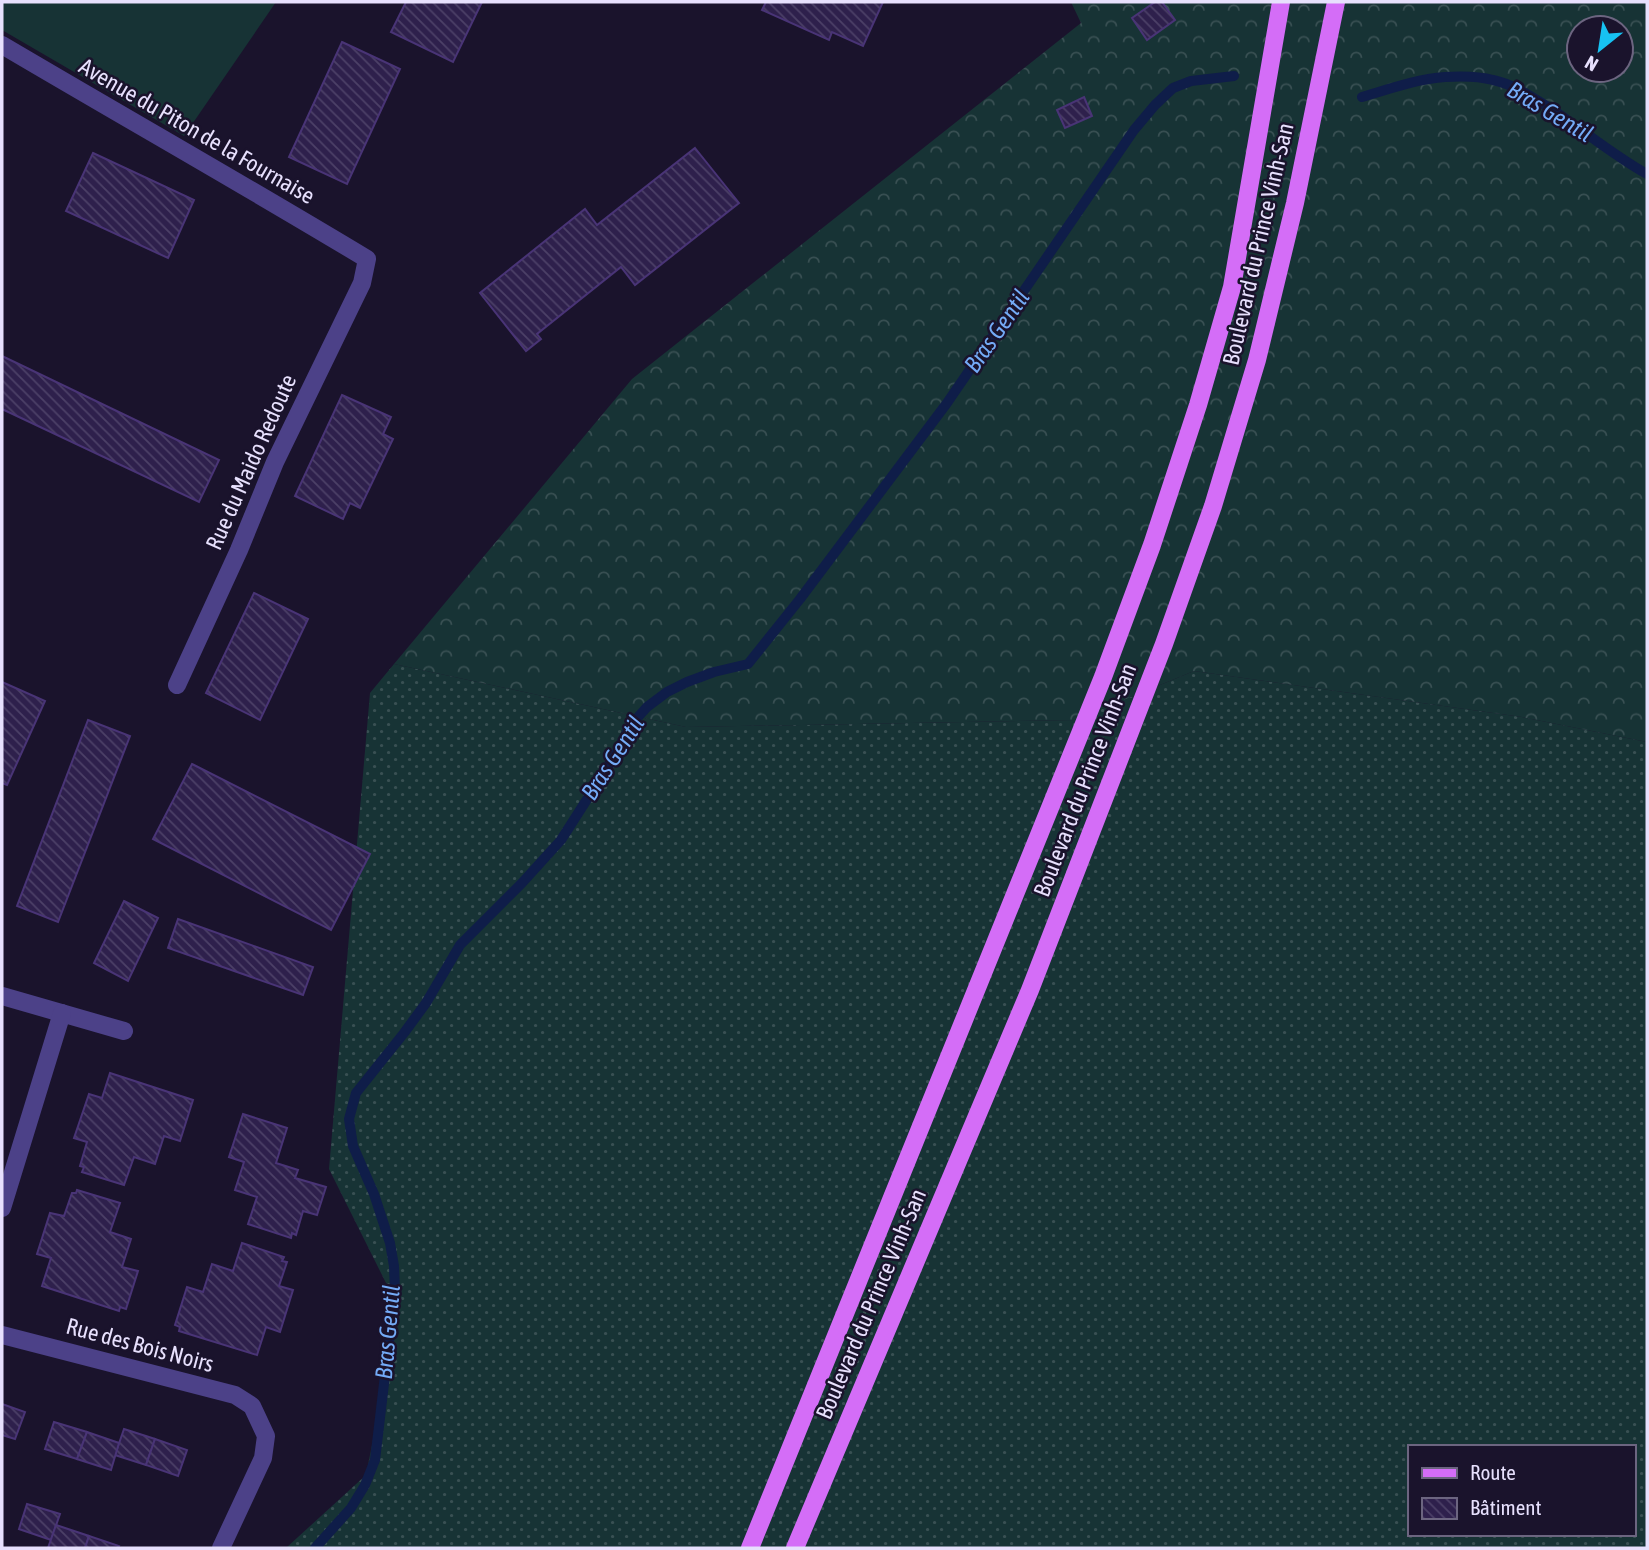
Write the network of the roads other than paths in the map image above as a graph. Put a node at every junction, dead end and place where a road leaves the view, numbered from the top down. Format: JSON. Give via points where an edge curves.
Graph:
{"nodes":[{"id":1,"x":1281,"y":2,"type":"edge"},
{"id":2,"x":1336,"y":2,"type":"edge"},
{"id":3,"x":2,"y":45,"type":"edge"},
{"id":4,"x":367,"y":259,"type":"joint"},
{"id":5,"x":177,"y":685,"type":"dead end"},
{"id":6,"x":2,"y":996,"type":"edge"},
{"id":7,"x":62,"y":1013,"type":"junction"},
{"id":8,"x":124,"y":1031,"type":"dead end"},
{"id":9,"x":2,"y":1208,"type":"edge"},
{"id":10,"x":2,"y":1335,"type":"edge"},
{"id":11,"x":221,"y":1548,"type":"edge"},
{"id":12,"x":750,"y":1548,"type":"edge"},
{"id":13,"x":795,"y":1548,"type":"edge"}],
"edges":[{"from":1,"to":12,"type":"main road","name":"Boulevard du Prince Vinh-San","via":[[1233,287],[1152,545],[1098,690]]},
{"from":2,"to":13,"type":"main road","name":"Boulevard du Prince Vinh-San","via":[[1292,216],[1213,506],[1030,990]]},
{"from":3,"to":4,"type":"street","name":"Avenue du Piton de la Fournaise"},
{"from":4,"to":5,"type":"street","name":"Rue du Maido Redoute","via":[[362,283],[275,462]]},
{"from":6,"to":7,"type":"street"},
{"from":7,"to":8,"type":"street"},
{"from":7,"to":9,"type":"street"},
{"from":10,"to":11,"type":"street","name":"Rue des Bois Noirs","via":[[235,1395],[252,1406],[266,1436],[263,1458]]}]}
